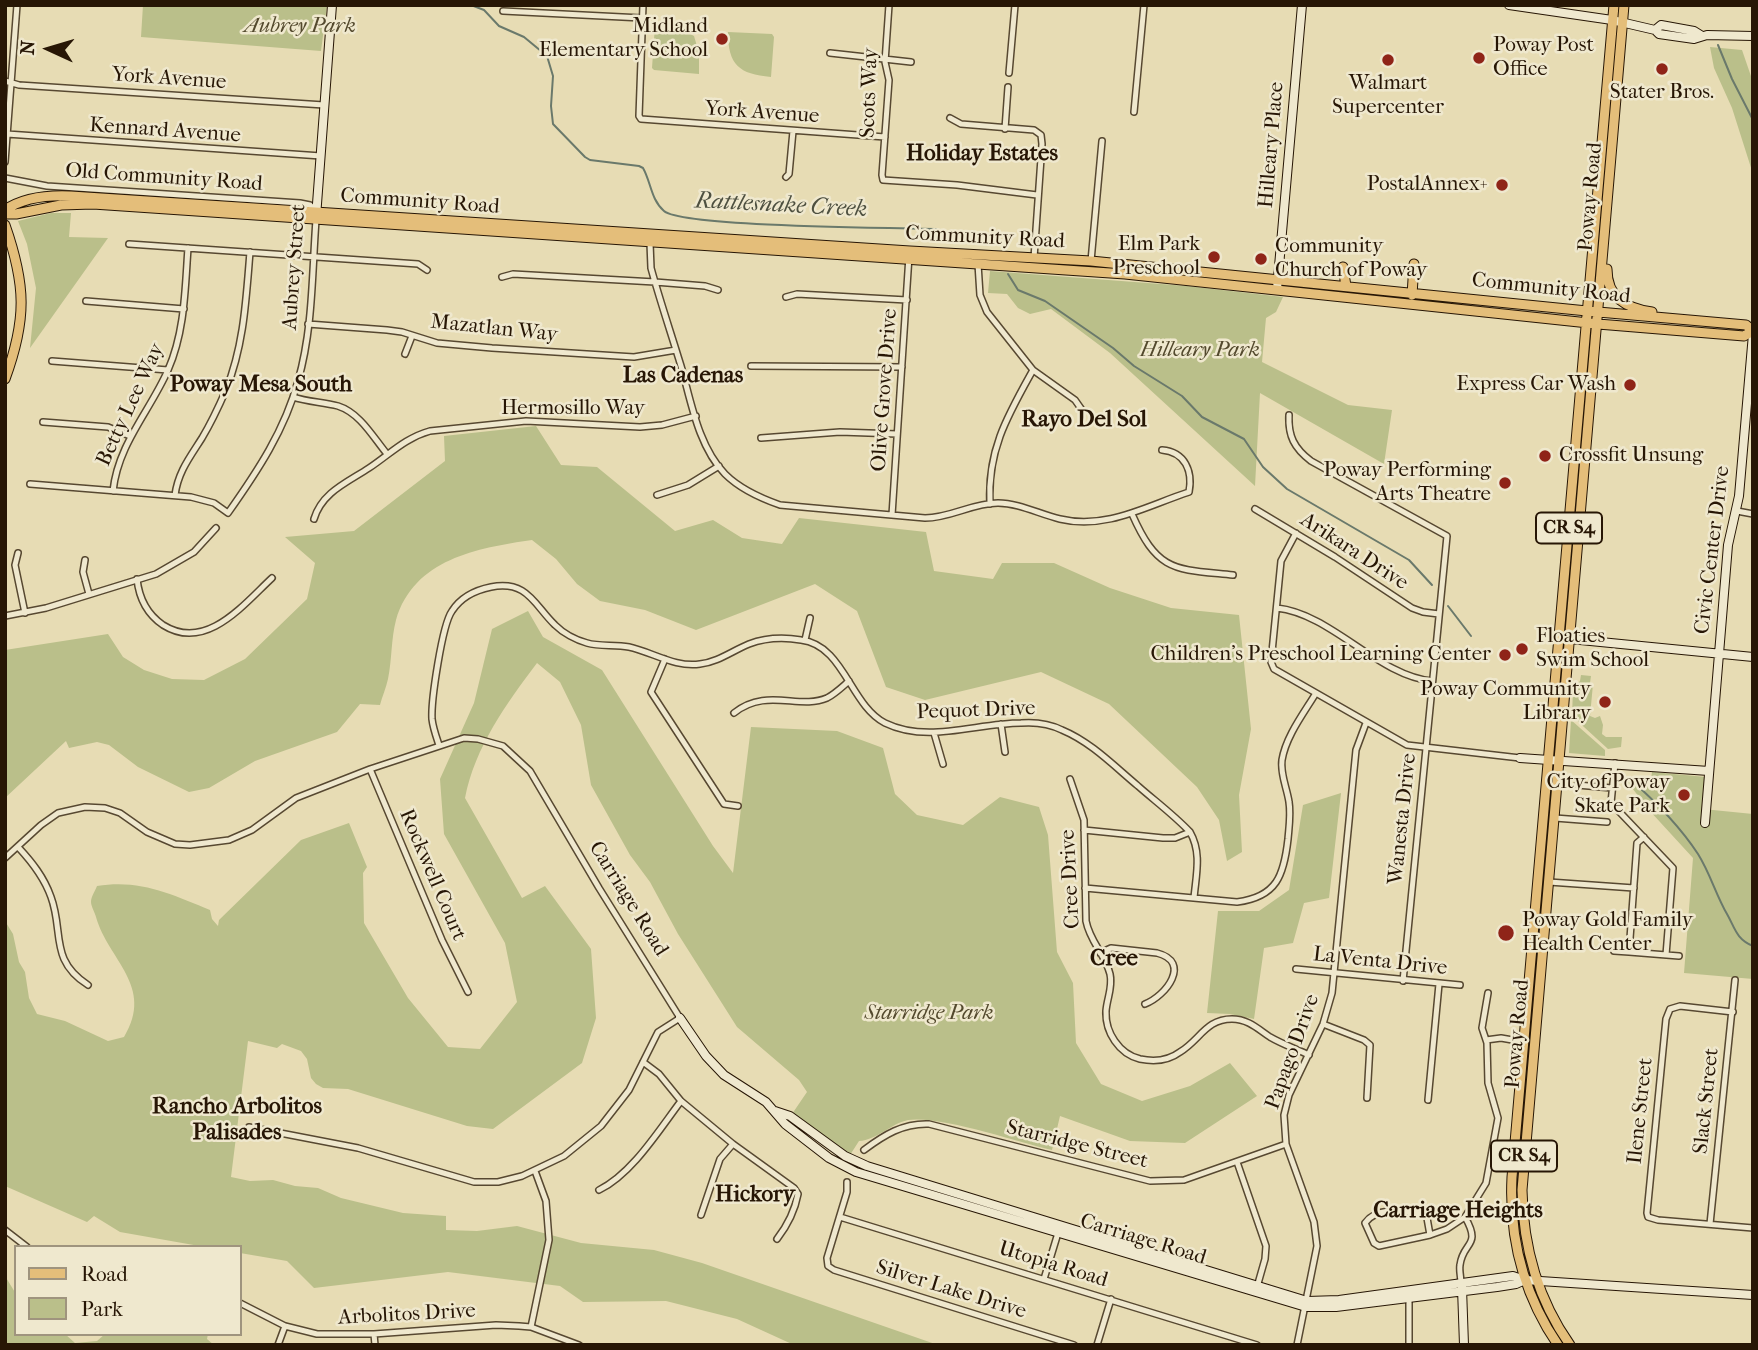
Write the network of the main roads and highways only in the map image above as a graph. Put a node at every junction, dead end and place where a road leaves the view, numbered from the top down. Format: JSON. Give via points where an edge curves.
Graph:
{"nodes":[{"id":1,"x":1614,"y":5,"type":"edge"},
{"id":2,"x":1624,"y":5,"type":"edge"},
{"id":3,"x":1604,"y":119,"type":"junction"},
{"id":4,"x":1599,"y":172,"type":"junction"},
{"id":5,"x":1611,"y":174,"type":"junction"},
{"id":6,"x":5,"y":212,"type":"edge"},
{"id":7,"x":316,"y":216,"type":"junction"},
{"id":8,"x":5,"y":225,"type":"edge"},
{"id":9,"x":1606,"y":230,"type":"junction"},
{"id":10,"x":595,"y":231,"type":"junction"},
{"id":11,"x":694,"y":237,"type":"junction"},
{"id":12,"x":650,"y":243,"type":"junction"},
{"id":13,"x":1605,"y":243,"type":"junction"},
{"id":14,"x":909,"y":256,"type":"junction"},
{"id":15,"x":1012,"y":257,"type":"junction"},
{"id":16,"x":1034,"y":258,"type":"junction"},
{"id":17,"x":1091,"y":261,"type":"junction"},
{"id":18,"x":978,"y":264,"type":"junction"},
{"id":19,"x":1123,"y":264,"type":"junction"},
{"id":20,"x":1000,"y":266,"type":"junction"},
{"id":21,"x":1343,"y":267,"type":"dead end"},
{"id":22,"x":1050,"y":268,"type":"junction"},
{"id":23,"x":1091,"y":271,"type":"junction"},
{"id":24,"x":1277,"y":284,"type":"junction"},
{"id":25,"x":1346,"y":291,"type":"junction"},
{"id":26,"x":1401,"y":291,"type":"junction"},
{"id":27,"x":1413,"y":292,"type":"junction"},
{"id":28,"x":1468,"y":298,"type":"junction"},
{"id":29,"x":1500,"y":301,"type":"junction"},
{"id":30,"x":1428,"y":305,"type":"junction"},
{"id":31,"x":1461,"y":308,"type":"junction"},
{"id":32,"x":1587,"y":312,"type":"junction"},
{"id":33,"x":1599,"y":312,"type":"junction"},
{"id":34,"x":1698,"y":321,"type":"junction"},
{"id":35,"x":1587,"y":322,"type":"junction"},
{"id":36,"x":1715,"y":322,"type":"junction"},
{"id":37,"x":1598,"y":324,"type":"junction"},
{"id":38,"x":1683,"y":331,"type":"junction"},
{"id":39,"x":1753,"y":332,"type":"edge"},
{"id":40,"x":5,"y":379,"type":"edge"},
{"id":41,"x":1579,"y":408,"type":"junction"},
{"id":42,"x":1585,"y":463,"type":"junction"},
{"id":43,"x":1574,"y":470,"type":"junction"},
{"id":44,"x":1581,"y":516,"type":"junction"},
{"id":45,"x":1570,"y":517,"type":"junction"},
{"id":46,"x":1576,"y":566,"type":"junction"},
{"id":47,"x":1564,"y":588,"type":"junction"},
{"id":48,"x":1563,"y":602,"type":"junction"},
{"id":49,"x":1572,"y":620,"type":"junction"},
{"id":50,"x":1570,"y":639,"type":"junction"},
{"id":51,"x":1555,"y":687,"type":"junction"},
{"id":52,"x":1563,"y":721,"type":"junction"},
{"id":53,"x":1544,"y":881,"type":"junction"},
{"id":54,"x":1534,"y":937,"type":"junction"},
{"id":55,"x":1541,"y":965,"type":"junction"},
{"id":56,"x":1558,"y":1345,"type":"edge"},
{"id":57,"x":1570,"y":1345,"type":"edge"}],
"edges":[{"from":1,"to":3,"type":"main road","name":"Poway Road","number":"CR S4"},
{"from":2,"to":5,"type":"main road","name":"Poway Road","number":"CR S4"},
{"from":3,"to":4,"type":"main road","name":"Poway Road","number":"CR S4"},
{"from":3,"to":5,"type":"main road","via":[[1605,164]]},
{"from":4,"to":9,"type":"main road","via":[[1606,179]]},
{"from":4,"to":32,"type":"main road","name":"Poway Road","number":"CR S4"},
{"from":5,"to":9,"type":"main road","name":"Poway Road","number":"CR S4"},
{"from":6,"to":7,"type":"main road","name":"Community Road","via":[[93,204]]},
{"from":7,"to":10,"type":"main road","name":"Community Road"},
{"from":7,"to":12,"type":"main road","name":"Community Road"},
{"from":8,"to":40,"type":"main road","via":[[18,262],[22,311]]},
{"from":9,"to":13,"type":"main road","name":"Poway Road","number":"CR S4"},
{"from":10,"to":11,"type":"main road","name":"Community Road"},
{"from":10,"to":12,"type":"main road"},
{"from":11,"to":12,"type":"main road"},
{"from":11,"to":14,"type":"main road","name":"Community Road"},
{"from":12,"to":14,"type":"main road","name":"Community Road"},
{"from":13,"to":33,"type":"main road","name":"Poway Road","number":"CR S4"},
{"from":13,"to":34,"type":"main road","via":[[1608,284],[1621,303]]},
{"from":14,"to":15,"type":"main road","name":"Community Road"},
{"from":14,"to":18,"type":"main road","name":"Community Road"},
{"from":15,"to":16,"type":"main road","name":"Community Road"},
{"from":15,"to":18,"type":"main road"},
{"from":16,"to":17,"type":"main road","name":"Community Road"},
{"from":16,"to":20,"type":"main road"},
{"from":17,"to":19,"type":"main road","name":"Community Road"},
{"from":17,"to":22,"type":"main road","via":[[1089,266]]},
{"from":18,"to":20,"type":"main road","name":"Community Road"},
{"from":19,"to":23,"type":"main road","via":[[1122,269]]},
{"from":19,"to":24,"type":"main road","name":"Community Road"},
{"from":20,"to":22,"type":"main road","name":"Community Road"},
{"from":21,"to":25,"type":"main road"},
{"from":22,"to":23,"type":"main road","name":"Community Road"},
{"from":23,"to":24,"type":"main road","name":"Community Road"},
{"from":24,"to":25,"type":"main road","name":"Community Road"},
{"from":25,"to":26,"type":"main road","name":"Community Road"},
{"from":25,"to":27,"type":"main road","via":[[1408,298]]},
{"from":25,"to":30,"type":"main road","name":"Community Road"},
{"from":26,"to":27,"type":"main road","name":"Community Road"},
{"from":26,"to":27,"type":"main road","via":[[1414,264]]},
{"from":27,"to":28,"type":"main road","name":"Community Road"},
{"from":28,"to":29,"type":"main road","name":"Community Road"},
{"from":28,"to":30,"type":"main road","via":[[1433,299]]},
{"from":29,"to":31,"type":"main road","via":[[1496,307]]},
{"from":29,"to":32,"type":"main road","name":"Community Road"},
{"from":30,"to":31,"type":"main road","name":"Community Road"},
{"from":31,"to":35,"type":"main road","name":"Community Road"},
{"from":32,"to":33,"type":"main road","name":"Community Road"},
{"from":32,"to":35,"type":"main road","name":"Poway Road","number":"CR S4"},
{"from":33,"to":34,"type":"main road","name":"Community Road"},
{"from":33,"to":37,"type":"main road","name":"Poway Road","number":"CR S4"},
{"from":34,"to":36,"type":"main road","name":"Community Road"},
{"from":35,"to":37,"type":"main road","name":"Community Road"},
{"from":35,"to":41,"type":"main road","name":"Poway Road","number":"CR S4"},
{"from":36,"to":38,"type":"main road"},
{"from":36,"to":39,"type":"main road","name":"Community Road","via":[[1745,325]]},
{"from":37,"to":38,"type":"main road","name":"Community Road"},
{"from":37,"to":42,"type":"main road","name":"Poway Road","number":"CR S4"},
{"from":38,"to":39,"type":"main road","name":"Community Road","via":[[1744,336]]},
{"from":41,"to":42,"type":"main road","via":[[1584,416]]},
{"from":41,"to":43,"type":"main road","name":"Poway Road","number":"CR S4"},
{"from":42,"to":44,"type":"main road","name":"Poway Road","number":"CR S4"},
{"from":43,"to":44,"type":"main road","via":[[1575,512]]},
{"from":43,"to":45,"type":"main road","name":"Poway Road","number":"CR S4"},
{"from":44,"to":46,"type":"main road","name":"Poway Road","number":"CR S4"},
{"from":45,"to":46,"type":"main road","via":[[1575,521]]},
{"from":45,"to":47,"type":"main road","name":"Poway Road","number":"CR S4"},
{"from":46,"to":49,"type":"main road","name":"Poway Road","number":"CR S4"},
{"from":47,"to":48,"type":"main road","name":"Poway Road","number":"CR S4"},
{"from":47,"to":49,"type":"main road","via":[[1569,591]]},
{"from":48,"to":50,"type":"main road","via":[[1565,635]]},
{"from":48,"to":51,"type":"main road","name":"Poway Road","number":"CR S4"},
{"from":49,"to":50,"type":"main road","name":"Poway Road","number":"CR S4"},
{"from":50,"to":52,"type":"main road","name":"Poway Road","number":"CR S4"},
{"from":51,"to":52,"type":"main road","via":[[1560,689]]},
{"from":51,"to":53,"type":"main road","name":"Poway Road","number":"CR S4"},
{"from":52,"to":53,"type":"main road","name":"Poway Road","number":"CR S4"},
{"from":53,"to":54,"type":"main road","name":"Poway Road","number":"CR S4"},
{"from":53,"to":55,"type":"main road","name":"Poway Road","number":"CR S4"},
{"from":54,"to":55,"type":"main road","via":[[1539,941]]},
{"from":54,"to":56,"type":"main road","name":"Poway Road","number":"CR S4","via":[[1511,1192],[1525,1280]]},
{"from":55,"to":57,"type":"main road","name":"Poway Road","number":"CR S4","via":[[1522,1190],[1525,1231],[1536,1280]]}]}
